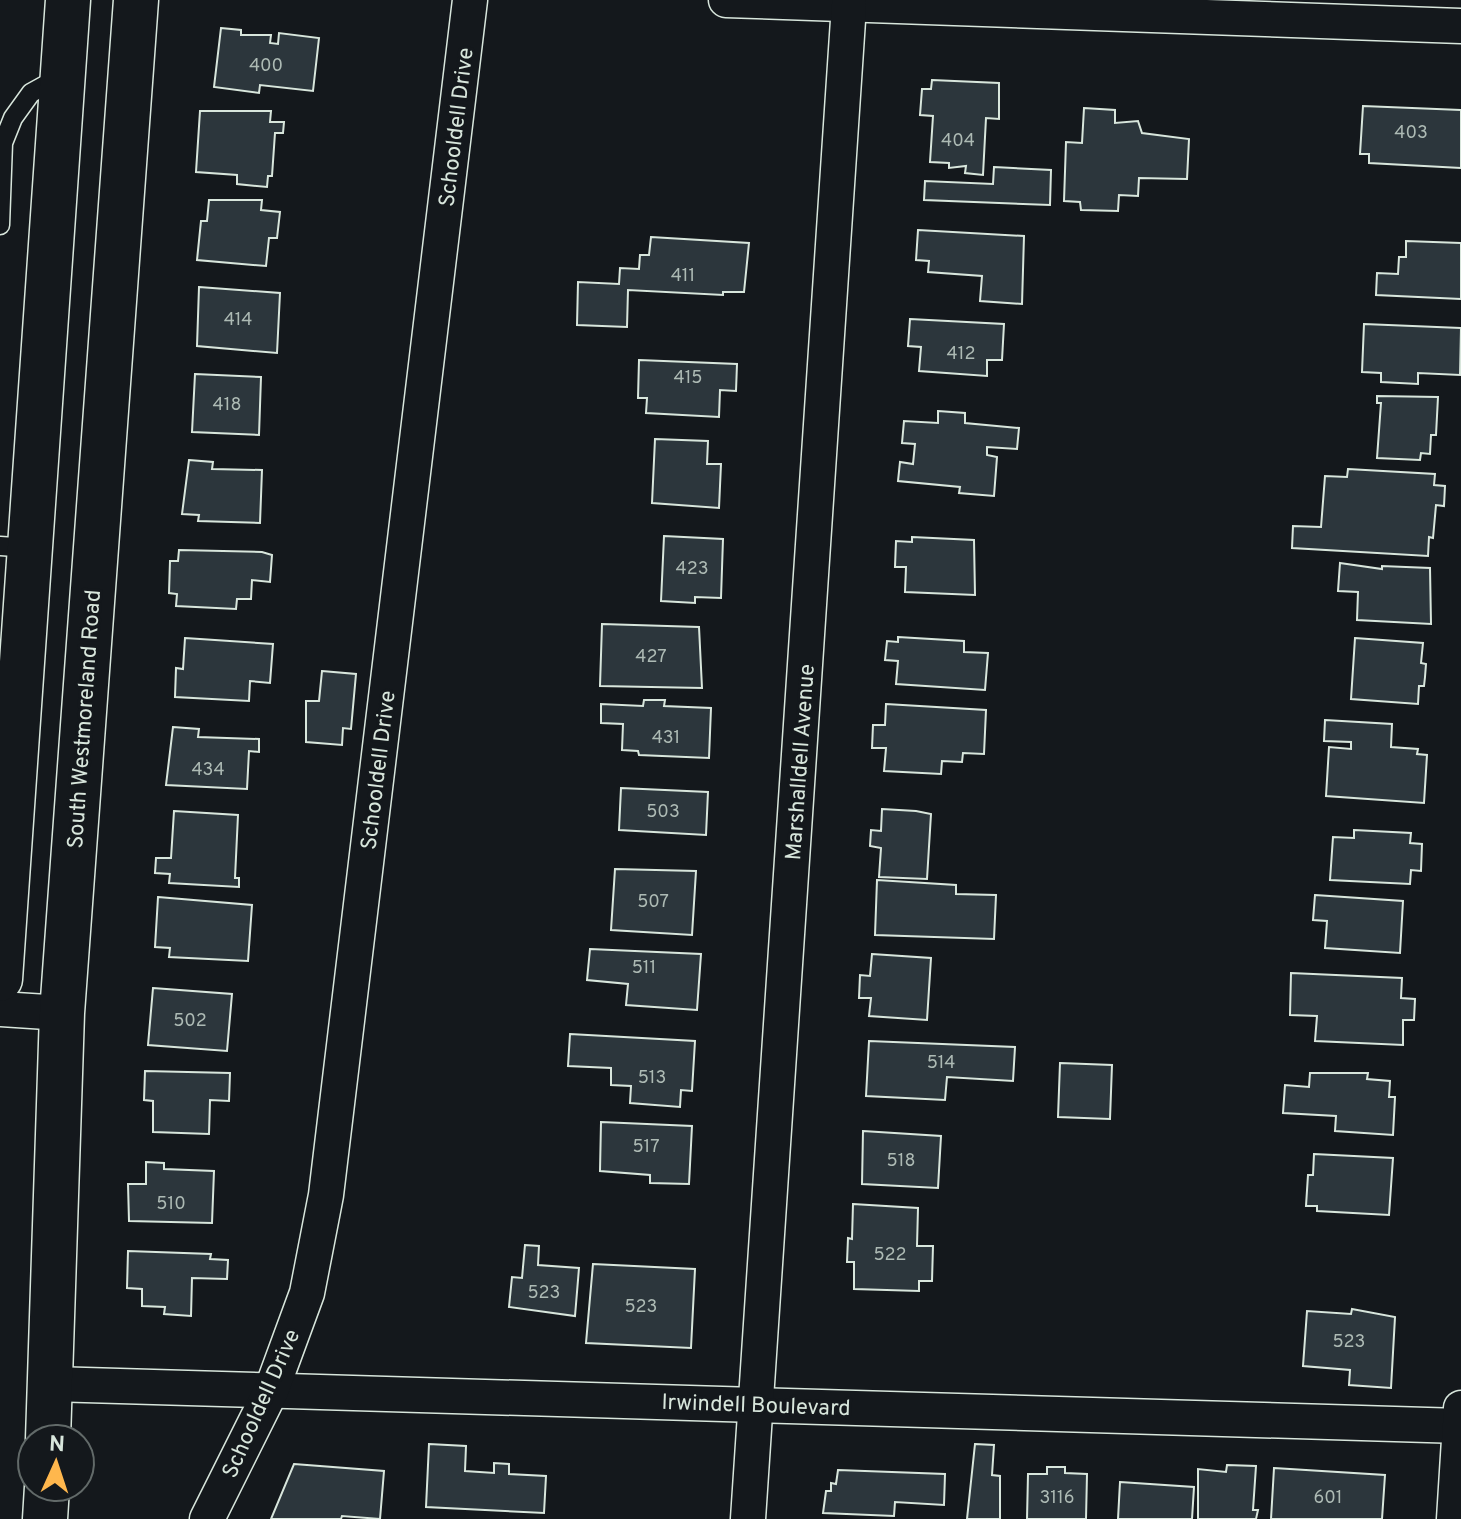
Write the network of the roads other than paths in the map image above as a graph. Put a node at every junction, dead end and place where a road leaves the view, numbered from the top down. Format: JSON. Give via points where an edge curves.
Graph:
{"nodes":[{"id":1,"x":68,"y":0,"type":"edge"},
{"id":2,"x":136,"y":0,"type":"edge"},
{"id":3,"x":470,"y":0,"type":"edge"},
{"id":4,"x":726,"y":0,"type":"edge"},
{"id":5,"x":849,"y":5,"type":"junction"},
{"id":6,"x":1461,"y":26,"type":"edge"},
{"id":7,"x":63,"y":76,"type":"junction"},
{"id":8,"x":0,"y":225,"type":"edge"},
{"id":9,"x":15,"y":547,"type":"edge"},
{"id":10,"x":0,"y":979,"type":"edge"},
{"id":11,"x":0,"y":1009,"type":"edge"},
{"id":12,"x":62,"y":1013,"type":"junction"},
{"id":13,"x":51,"y":1384,"type":"junction"},
{"id":14,"x":271,"y":1391,"type":"junction"},
{"id":15,"x":756,"y":1404,"type":"junction"},
{"id":16,"x":1461,"y":1420,"type":"edge"},
{"id":17,"x":49,"y":1423,"type":"edge"},
{"id":18,"x":207,"y":1519,"type":"edge"},
{"id":19,"x":748,"y":1519,"type":"edge"},
{"id":20,"x":1454,"y":1519,"type":"edge"}],
"edges":[{"from":1,"to":7,"type":"main road"},
{"from":2,"to":12,"type":"main road","name":"South Westmoreland Road"},
{"from":3,"to":14,"type":"street","name":"Schooldell Drive","via":[[326,1195],[307,1293]]},
{"from":4,"to":5,"type":"street"},
{"from":5,"to":6,"type":"street"},
{"from":5,"to":15,"type":"street","name":"Marshalldell Avenue"},
{"from":7,"to":8,"type":"lane","via":[[31,93],[13,118],[3,143]]},
{"from":7,"to":9,"type":"main road"},
{"from":9,"to":10,"type":"main road"},
{"from":11,"to":12,"type":"street"},
{"from":12,"to":13,"type":"main road","name":"South Westmoreland Road"},
{"from":13,"to":14,"type":"street","name":"Irwindell Boulevard"},
{"from":13,"to":17,"type":"main road","name":"South Westmoreland Road"},
{"from":14,"to":15,"type":"street","name":"Irwindell Boulevard"},
{"from":14,"to":18,"type":"street","name":"Schooldell Drive"},
{"from":15,"to":16,"type":"street","name":"Irwindell Boulevard"},
{"from":15,"to":19,"type":"street","name":"Marshalldell Avenue"},
{"from":16,"to":20,"type":"street"}]}
